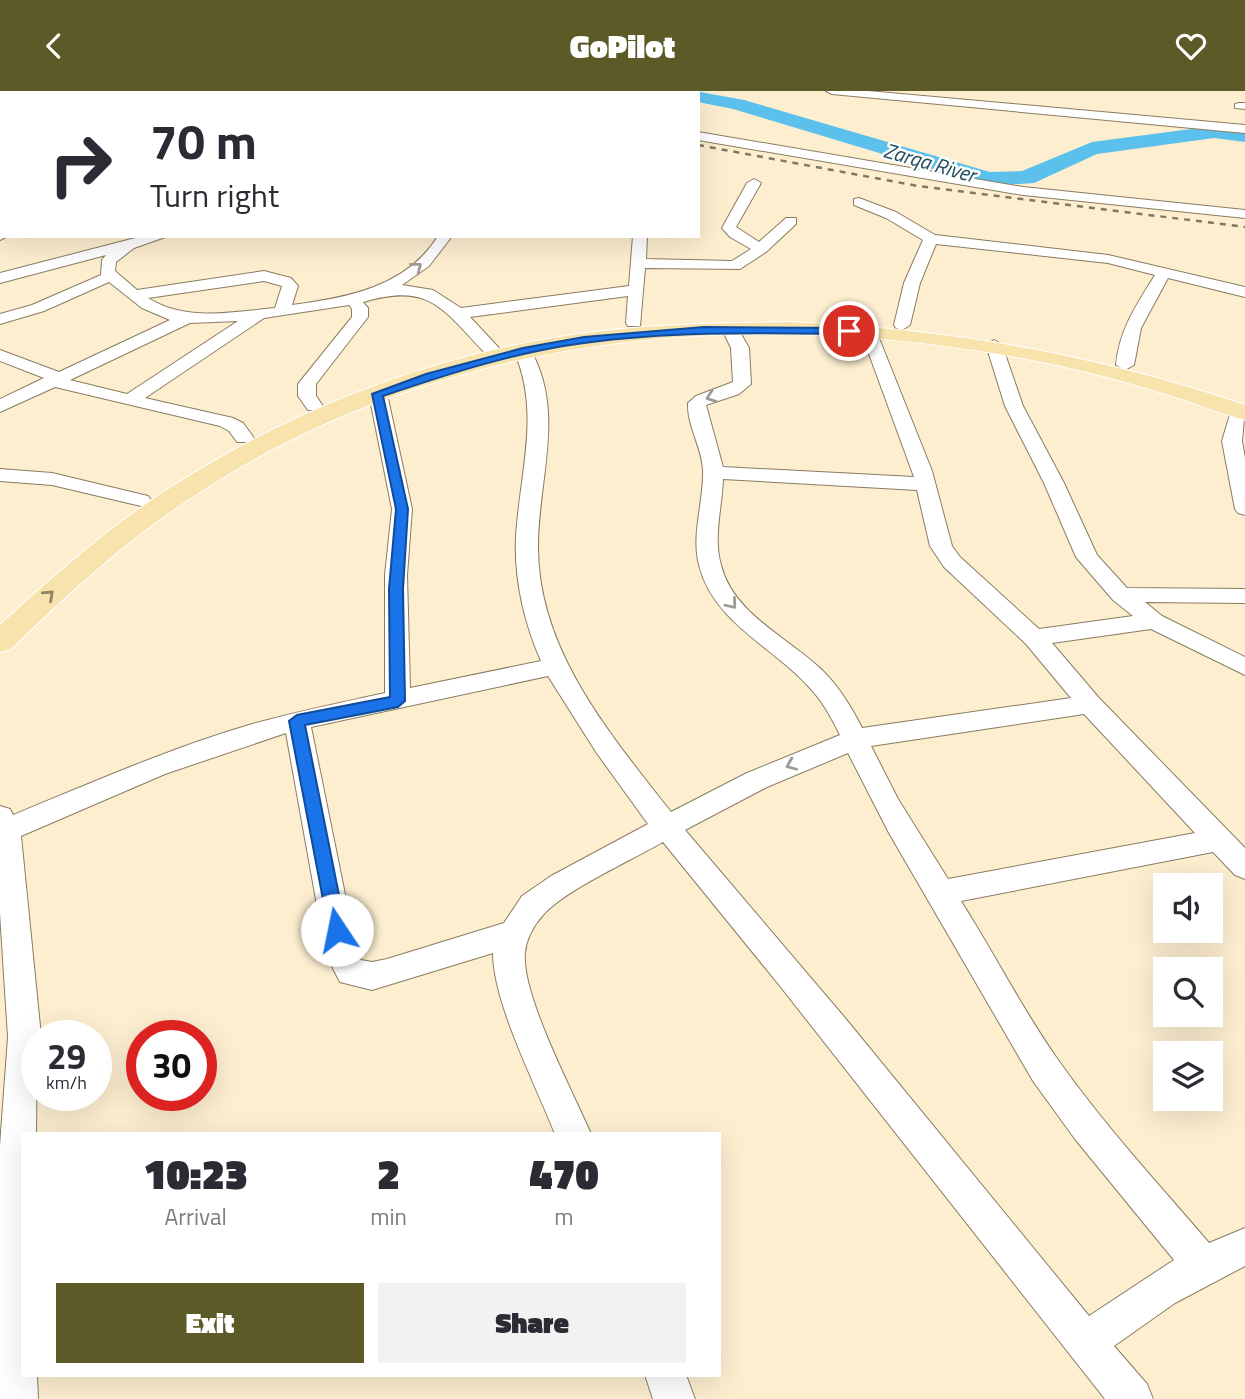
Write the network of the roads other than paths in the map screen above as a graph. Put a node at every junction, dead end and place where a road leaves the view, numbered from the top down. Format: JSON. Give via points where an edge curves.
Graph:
{"nodes":[{"id":1,"x":832,"y":91,"type":"edge"},
{"id":2,"x":1245,"y":129,"type":"edge"},
{"id":3,"x":700,"y":136,"type":"edge"},
{"id":4,"x":754,"y":183,"type":"dead end"},
{"id":5,"x":859,"y":202,"type":"dead end"},
{"id":6,"x":1245,"y":214,"type":"edge"},
{"id":7,"x":791,"y":221,"type":"dead end"},
{"id":8,"x":154,"y":238,"type":"edge"},
{"id":9,"x":443,"y":238,"type":"edge"},
{"id":10,"x":640,"y":238,"type":"edge"},
{"id":11,"x":931,"y":239,"type":"junction"},
{"id":12,"x":128,"y":245,"type":"junction"},
{"id":13,"x":761,"y":249,"type":"junction"},
{"id":14,"x":637,"y":263,"type":"junction"},
{"id":15,"x":1164,"y":271,"type":"junction"},
{"id":16,"x":111,"y":276,"type":"junction"},
{"id":17,"x":0,"y":278,"type":"edge"},
{"id":18,"x":382,"y":290,"type":"junction"},
{"id":19,"x":635,"y":290,"type":"junction"},
{"id":20,"x":1245,"y":292,"type":"edge"},
{"id":21,"x":137,"y":295,"type":"junction"},
{"id":22,"x":352,"y":299,"type":"junction"},
{"id":23,"x":282,"y":310,"type":"junction"},
{"id":24,"x":262,"y":313,"type":"junction"},
{"id":25,"x":456,"y":314,"type":"junction"},
{"id":26,"x":187,"y":318,"type":"junction"},
{"id":27,"x":0,"y":319,"type":"edge"},
{"id":28,"x":634,"y":323,"type":"junction"},
{"id":29,"x":902,"y":325,"type":"junction"},
{"id":30,"x":730,"y":329,"type":"junction"},
{"id":31,"x":605,"y":332,"type":"junction"},
{"id":32,"x":869,"y":332,"type":"junction"},
{"id":33,"x":994,"y":345,"type":"junction"},
{"id":34,"x":491,"y":348,"type":"junction"},
{"id":35,"x":523,"y":351,"type":"junction"},
{"id":36,"x":0,"y":355,"type":"edge"},
{"id":37,"x":1125,"y":365,"type":"junction"},
{"id":38,"x":55,"y":379,"type":"junction"},
{"id":39,"x":377,"y":394,"type":"junction"},
{"id":40,"x":130,"y":400,"type":"junction"},
{"id":41,"x":314,"y":406,"type":"junction"},
{"id":42,"x":0,"y":407,"type":"edge"},
{"id":43,"x":1243,"y":409,"type":"edge"},
{"id":44,"x":244,"y":438,"type":"junction"},
{"id":45,"x":714,"y":473,"type":"junction"},
{"id":46,"x":0,"y":475,"type":"edge"},
{"id":47,"x":926,"y":484,"type":"junction"},
{"id":48,"x":141,"y":500,"type":"junction"},
{"id":49,"x":1245,"y":509,"type":"edge"},
{"id":50,"x":1121,"y":595,"type":"junction"},
{"id":51,"x":1245,"y":596,"type":"edge"},
{"id":52,"x":0,"y":615,"type":"edge"},
{"id":53,"x":1154,"y":621,"type":"junction"},
{"id":54,"x":1034,"y":638,"type":"junction"},
{"id":55,"x":0,"y":642,"type":"edge"},
{"id":56,"x":556,"y":666,"type":"junction"},
{"id":57,"x":1245,"y":667,"type":"edge"},
{"id":58,"x":398,"y":701,"type":"junction"},
{"id":59,"x":1090,"y":704,"type":"junction"},
{"id":60,"x":297,"y":721,"type":"junction"},
{"id":61,"x":855,"y":739,"type":"junction"},
{"id":62,"x":3,"y":824,"type":"edge"},
{"id":63,"x":667,"y":827,"type":"junction"},
{"id":64,"x":1218,"y":840,"type":"junction"},
{"id":65,"x":1245,"y":867,"type":"edge"},
{"id":66,"x":940,"y":893,"type":"junction"},
{"id":67,"x":514,"y":933,"type":"junction"},
{"id":68,"x":571,"y":1132,"type":"edge"},
{"id":69,"x":1245,"y":1247,"type":"edge"},
{"id":70,"x":1202,"y":1264,"type":"junction"},
{"id":71,"x":1085,"y":1343,"type":"junction"},
{"id":72,"x":666,"y":1377,"type":"edge"},
{"id":73,"x":17,"y":1399,"type":"edge"},
{"id":74,"x":674,"y":1399,"type":"edge"},
{"id":75,"x":1132,"y":1399,"type":"edge"}],
"edges":[{"from":1,"to":2,"type":"street"},
{"from":3,"to":6,"type":"street","via":[[1012,190]]},
{"from":4,"to":13,"type":"street","via":[[729,227]]},
{"from":5,"to":11,"type":"street"},
{"from":7,"to":13,"type":"street"},
{"from":8,"to":12,"type":"street"},
{"from":18,"to":9,"type":"street","one_way":true,"via":[[421,265]]},
{"from":10,"to":14,"type":"street"},
{"from":11,"to":15,"type":"street","via":[[1108,259]]},
{"from":11,"to":29,"type":"street","via":[[912,282]]},
{"from":12,"to":16,"type":"street","via":[[109,260],[106,268]]},
{"from":12,"to":17,"type":"street"},
{"from":13,"to":14,"type":"street","via":[[728,267]]},
{"from":14,"to":19,"type":"street"},
{"from":15,"to":20,"type":"street"},
{"from":15,"to":37,"type":"street","via":[[1135,320]]},
{"from":16,"to":21,"type":"street"},
{"from":16,"to":27,"type":"street"},
{"from":18,"to":22,"type":"street"},
{"from":18,"to":25,"type":"street","via":[[426,293]]},
{"from":19,"to":25,"type":"street"},
{"from":19,"to":28,"type":"street"},
{"from":21,"to":23,"type":"street","via":[[264,276],[290,286]]},
{"from":21,"to":26,"type":"street","via":[[162,313]]},
{"from":22,"to":23,"type":"street"},
{"from":22,"to":41,"type":"street","via":[[360,307],[360,317],[307,384],[307,396]]},
{"from":23,"to":24,"type":"street"},
{"from":24,"to":26,"type":"street"},
{"from":24,"to":40,"type":"street"},
{"from":25,"to":34,"type":"street"},
{"from":26,"to":38,"type":"street"},
{"from":28,"to":29,"type":"main road","via":[[765,318]]},
{"from":28,"to":31,"type":"main road"},
{"from":29,"to":37,"type":"main road","via":[[1002,338]]},
{"from":30,"to":31,"type":"main road"},
{"from":30,"to":32,"type":"main road"},
{"from":30,"to":45,"type":"street","one_way":true,"via":[[740,348],[742,384],[705,397],[696,409],[709,442]]},
{"from":31,"to":34,"type":"main road","via":[[541,336]]},
{"from":31,"to":35,"type":"main road"},
{"from":32,"to":33,"type":"main road"},
{"from":32,"to":47,"type":"street"},
{"from":33,"to":43,"type":"main road","via":[[1102,369]]},
{"from":33,"to":50,"type":"street","via":[[1014,406],[1082,547]]},
{"from":34,"to":41,"type":"main road","via":[[388,378]]},
{"from":35,"to":39,"type":"main road"},
{"from":35,"to":56,"type":"street","via":[[532,367],[537,394],[528,569],[542,634]]},
{"from":36,"to":38,"type":"street"},
{"from":37,"to":43,"type":"main road"},
{"from":38,"to":40,"type":"street"},
{"from":38,"to":42,"type":"street"},
{"from":55,"to":39,"type":"main road","one_way":true,"via":[[88,561],[189,487],[274,439]]},
{"from":39,"to":58,"type":"street","via":[[402,509],[396,589]]},
{"from":40,"to":44,"type":"street","via":[[226,422]]},
{"from":41,"to":44,"type":"main road"},
{"from":43,"to":49,"type":"street","via":[[1232,441]]},
{"from":44,"to":48,"type":"main road"},
{"from":45,"to":47,"type":"street"},
{"from":45,"to":61,"type":"street","one_way":true,"via":[[706,542],[715,580],[748,622],[828,692]]},
{"from":46,"to":48,"type":"street","via":[[52,479]]},
{"from":47,"to":54,"type":"street","via":[[941,546],[952,562]]},
{"from":48,"to":52,"type":"main road","via":[[67,554]]},
{"from":50,"to":51,"type":"street"},
{"from":50,"to":53,"type":"street"},
{"from":53,"to":54,"type":"street"},
{"from":53,"to":57,"type":"street"},
{"from":54,"to":59,"type":"street"},
{"from":56,"to":58,"type":"street"},
{"from":56,"to":63,"type":"street","via":[[623,771]]},
{"from":58,"to":60,"type":"street"},
{"from":59,"to":61,"type":"street"},
{"from":59,"to":64,"type":"street"},
{"from":60,"to":62,"type":"street","via":[[222,743]]},
{"from":60,"to":67,"type":"street","via":[[342,955],[351,972],[387,973]]},
{"from":61,"to":63,"type":"street","one_way":true,"via":[[757,780]]},
{"from":61,"to":66,"type":"street","via":[[878,788]]},
{"from":62,"to":73,"type":"street","via":[[18,926],[26,1037],[12,1233]]},
{"from":63,"to":67,"type":"street","via":[[561,885],[533,905]]},
{"from":63,"to":71,"type":"street"},
{"from":64,"to":65,"type":"street"},
{"from":64,"to":66,"type":"street"},
{"from":66,"to":70,"type":"street","via":[[1048,1075]]},
{"from":67,"to":68,"type":"street","via":[[509,972]]},
{"from":69,"to":70,"type":"street"},
{"from":70,"to":71,"type":"street","via":[[1157,1290]]},
{"from":71,"to":75,"type":"street"},
{"from":72,"to":74,"type":"street"}]}
